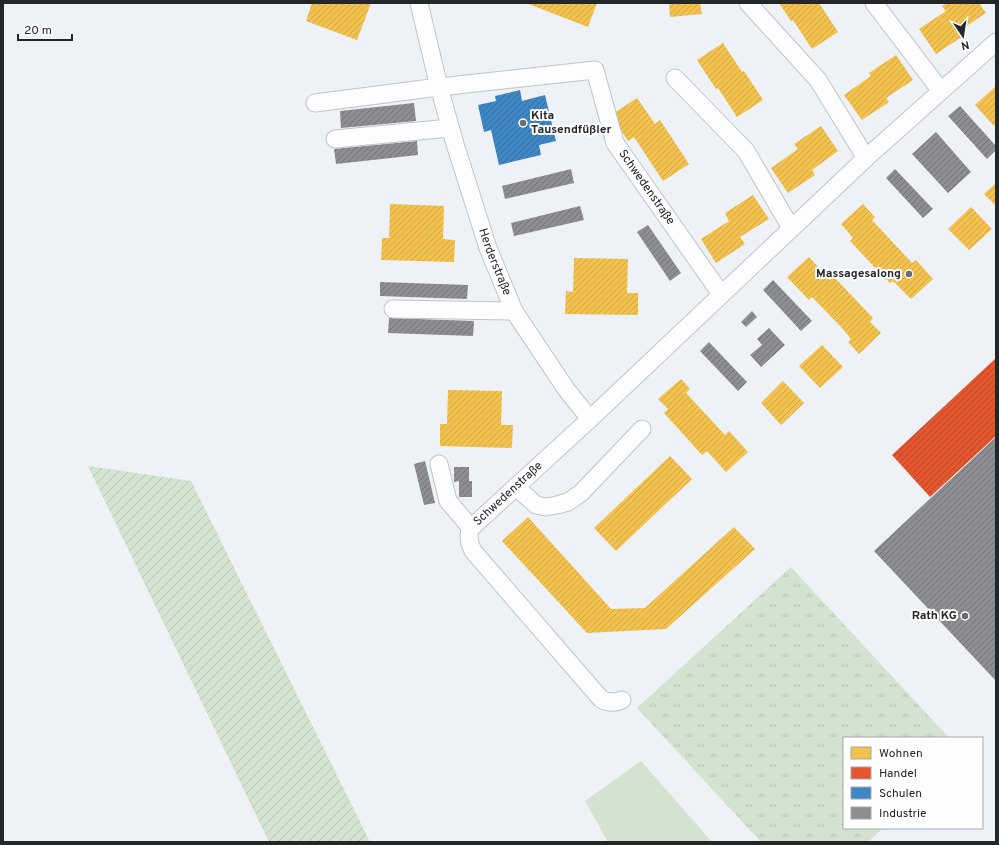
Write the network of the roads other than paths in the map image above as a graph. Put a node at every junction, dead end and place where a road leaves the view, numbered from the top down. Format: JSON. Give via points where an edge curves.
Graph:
{"nodes":[{"id":1,"x":419,"y":3,"type":"edge"},
{"id":2,"x":748,"y":3,"type":"edge"},
{"id":3,"x":874,"y":3,"type":"edge"},
{"id":4,"x":996,"y":42,"type":"edge"},
{"id":5,"x":676,"y":78,"type":"dead end"},
{"id":6,"x":439,"y":86,"type":"junction"},
{"id":7,"x":941,"y":90,"type":"junction"},
{"id":8,"x":315,"y":103,"type":"dead end"},
{"id":9,"x":450,"y":128,"type":"junction"},
{"id":10,"x":335,"y":139,"type":"dead end"},
{"id":11,"x":866,"y":158,"type":"junction"},
{"id":12,"x":791,"y":228,"type":"junction"},
{"id":13,"x":721,"y":294,"type":"junction"},
{"id":14,"x":393,"y":309,"type":"dead end"},
{"id":15,"x":514,"y":310,"type":"junction"},
{"id":16,"x":590,"y":419,"type":"junction"},
{"id":17,"x":642,"y":429,"type":"dead end"},
{"id":18,"x":439,"y":464,"type":"dead end"},
{"id":19,"x":516,"y":487,"type":"junction"},
{"id":20,"x":471,"y":528,"type":"junction"},
{"id":21,"x":622,"y":700,"type":"dead end"}],
"edges":[{"from":1,"to":6,"type":"street","name":"Herderstraße"},
{"from":2,"to":11,"type":"street","via":[[818,80]]},
{"from":3,"to":7,"type":"street"},
{"from":4,"to":7,"type":"street","name":"Schwedenstraße"},
{"from":5,"to":12,"type":"street","via":[[746,151]]},
{"from":6,"to":8,"type":"street"},
{"from":6,"to":9,"type":"street","name":"Herderstraße"},
{"from":6,"to":13,"type":"street","name":"Schwedenstraße","via":[[595,70],[615,143]]},
{"from":7,"to":11,"type":"street","name":"Schwedenstraße"},
{"from":9,"to":10,"type":"street"},
{"from":9,"to":15,"type":"street","name":"Herderstraße","via":[[488,248]]},
{"from":11,"to":12,"type":"street","name":"Schwedenstraße"},
{"from":12,"to":13,"type":"street","name":"Schwedenstraße"},
{"from":13,"to":16,"type":"street","name":"Schwedenstraße"},
{"from":14,"to":15,"type":"street"},
{"from":15,"to":16,"type":"street","name":"Herderstraße","via":[[566,389]]},
{"from":16,"to":19,"type":"street","name":"Schwedenstraße"},
{"from":17,"to":19,"type":"street","via":[[581,493],[568,502],[546,507],[536,505]]},
{"from":18,"to":20,"type":"street","via":[[448,501]]},
{"from":19,"to":20,"type":"street","name":"Schwedenstraße"},
{"from":20,"to":21,"type":"street","name":"Schwedenstraße","via":[[468,533],[473,551],[601,699],[606,702]]}]}
